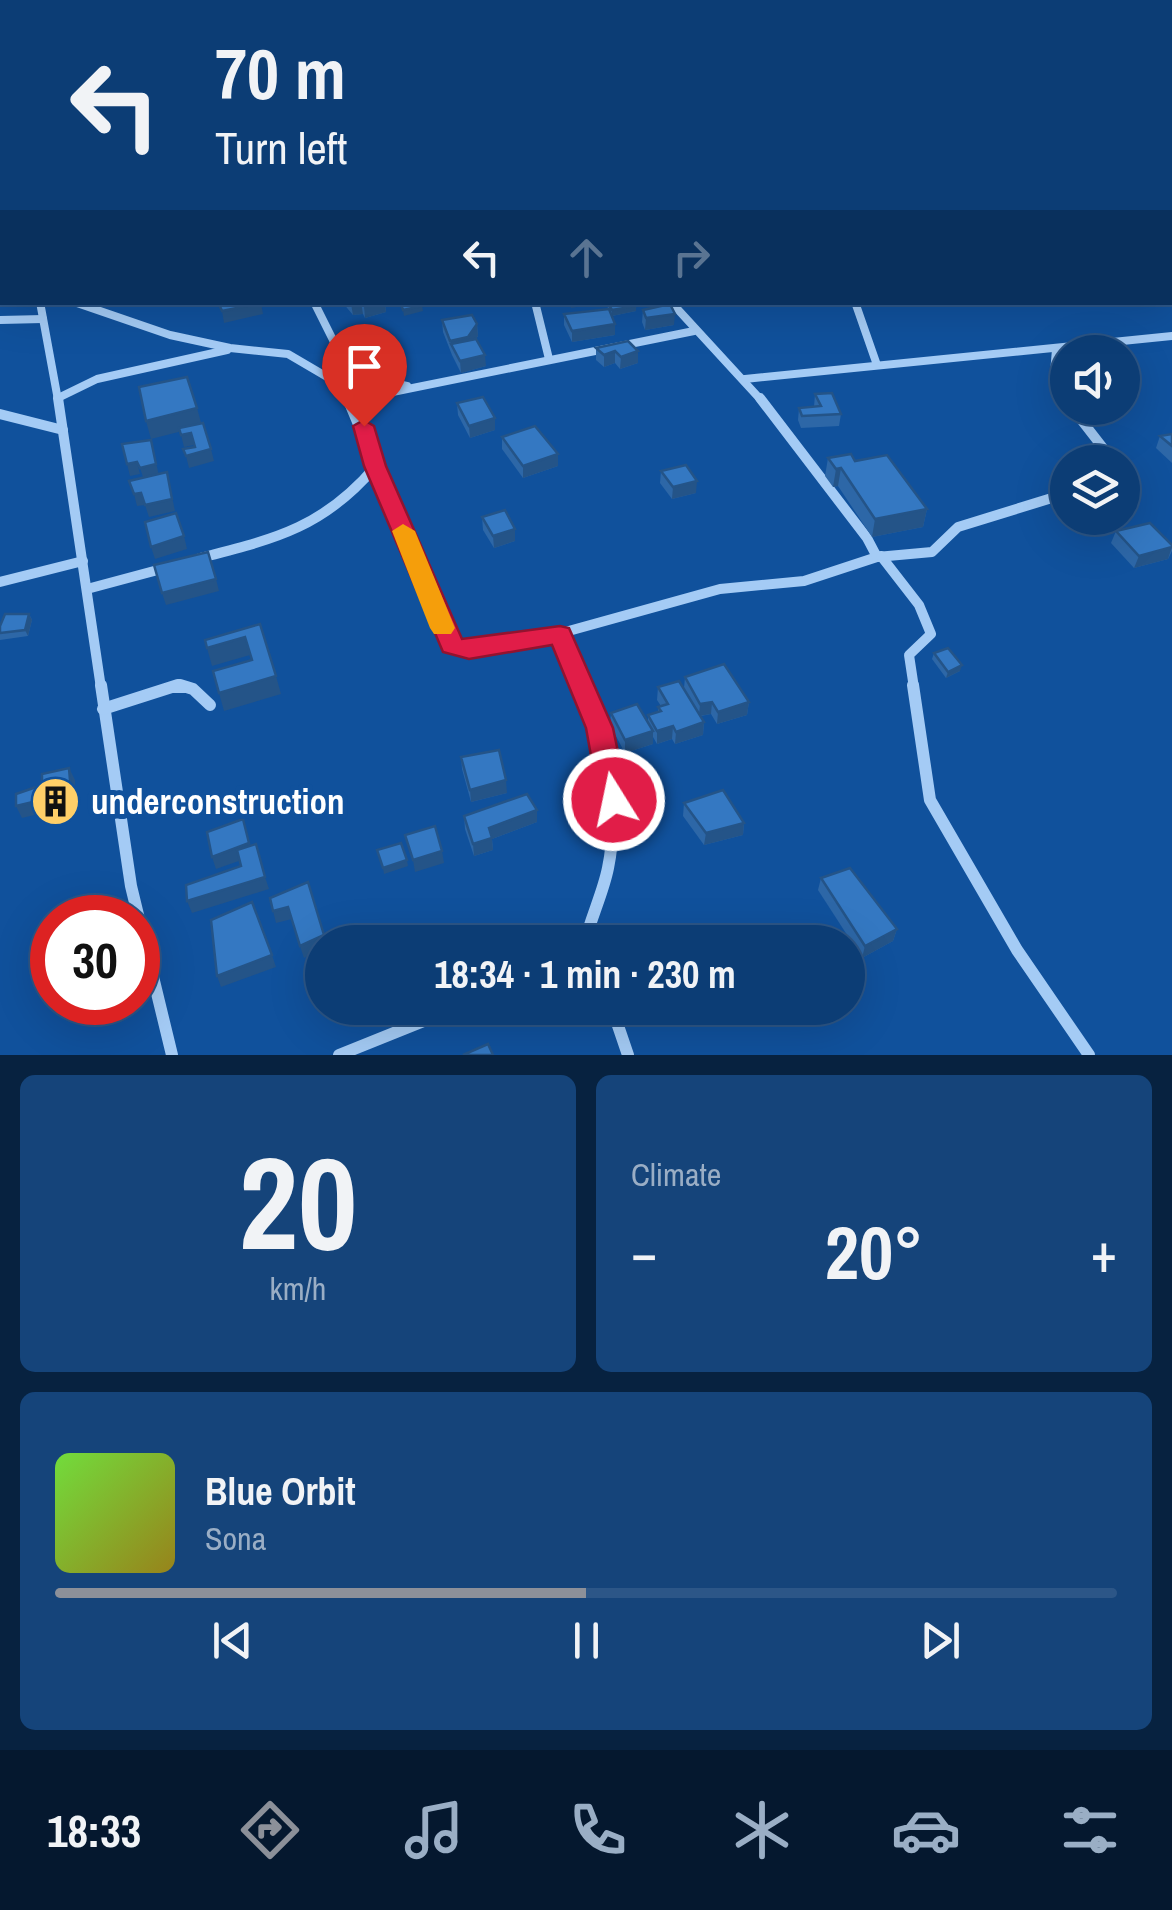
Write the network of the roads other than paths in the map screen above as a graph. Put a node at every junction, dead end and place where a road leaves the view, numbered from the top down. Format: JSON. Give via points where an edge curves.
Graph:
{"nodes":[{"id":1,"x":40,"y":305,"type":"edge"},
{"id":2,"x":81,"y":305,"type":"edge"},
{"id":3,"x":316,"y":305,"type":"edge"},
{"id":4,"x":537,"y":305,"type":"edge"},
{"id":5,"x":673,"y":305,"type":"edge"},
{"id":6,"x":855,"y":305,"type":"edge"},
{"id":7,"x":0,"y":320,"type":"edge"},
{"id":8,"x":43,"y":320,"type":"junction"},
{"id":9,"x":694,"y":331,"type":"junction"},
{"id":10,"x":1172,"y":336,"type":"edge"},
{"id":11,"x":1140,"y":340,"type":"edge"},
{"id":12,"x":233,"y":349,"type":"junction"},
{"id":13,"x":1050,"y":350,"type":"edge"},
{"id":14,"x":549,"y":360,"type":"junction"},
{"id":15,"x":877,"y":365,"type":"junction"},
{"id":16,"x":745,"y":379,"type":"junction"},
{"id":17,"x":413,"y":387,"type":"junction"},
{"id":18,"x":344,"y":392,"type":"junction"},
{"id":19,"x":58,"y":398,"type":"junction"},
{"id":20,"x":0,"y":414,"type":"edge"},
{"id":21,"x":1085,"y":425,"type":"edge"},
{"id":22,"x":63,"y":430,"type":"junction"},
{"id":23,"x":1101,"y":445,"type":"edge"},
{"id":24,"x":375,"y":466,"type":"junction"},
{"id":25,"x":1050,"y":499,"type":"edge"},
{"id":26,"x":879,"y":556,"type":"junction"},
{"id":27,"x":82,"y":560,"type":"junction"},
{"id":28,"x":192,"y":560,"type":"edge"},
{"id":29,"x":174,"y":565,"type":"edge"},
{"id":30,"x":0,"y":582,"type":"edge"},
{"id":31,"x":87,"y":589,"type":"junction"},
{"id":32,"x":560,"y":635,"type":"junction"},
{"id":33,"x":210,"y":705,"type":"dead end"},
{"id":34,"x":102,"y":709,"type":"junction"},
{"id":35,"x":591,"y":925,"type":"edge"},
{"id":36,"x":413,"y":1025,"type":"edge"},
{"id":37,"x":618,"y":1025,"type":"edge"},
{"id":38,"x":172,"y":1055,"type":"edge"},
{"id":39,"x":338,"y":1055,"type":"edge"},
{"id":40,"x":628,"y":1055,"type":"edge"},
{"id":41,"x":1089,"y":1055,"type":"edge"}],
"edges":[{"from":1,"to":8,"type":"street"},
{"from":2,"to":12,"type":"street","via":[[141,330]]},
{"from":3,"to":17,"type":"street","via":[[350,374]]},
{"from":4,"to":14,"type":"street"},
{"from":5,"to":9,"type":"street"},
{"from":6,"to":15,"type":"street"},
{"from":7,"to":8,"type":"street"},
{"from":8,"to":19,"type":"street"},
{"from":9,"to":14,"type":"street"},
{"from":9,"to":16,"type":"street"},
{"from":10,"to":11,"type":"street"},
{"from":12,"to":18,"type":"street","via":[[278,350]]},
{"from":12,"to":19,"type":"street","via":[[97,378]]},
{"from":13,"to":15,"type":"street"},
{"from":14,"to":17,"type":"street"},
{"from":15,"to":16,"type":"street"},
{"from":16,"to":26,"type":"street"},
{"from":17,"to":18,"type":"street","via":[[375,398]]},
{"from":18,"to":24,"type":"street","via":[[364,426]]},
{"from":19,"to":22,"type":"street"},
{"from":20,"to":22,"type":"street"},
{"from":21,"to":23,"type":"street"},
{"from":22,"to":27,"type":"street"},
{"from":24,"to":28,"type":"street","via":[[333,512],[310,525]]},
{"from":24,"to":32,"type":"street","via":[[452,645],[469,650]]},
{"from":25,"to":26,"type":"street","via":[[958,527],[932,552]]},
{"from":26,"to":32,"type":"street","via":[[804,581],[720,589]]},
{"from":26,"to":41,"type":"street","via":[[923,612],[931,634],[909,655],[930,800],[1017,950]]},
{"from":27,"to":30,"type":"street"},
{"from":27,"to":31,"type":"street"},
{"from":29,"to":31,"type":"street"},
{"from":31,"to":34,"type":"street"},
{"from":32,"to":35,"type":"street","via":[[600,728],[612,780],[615,820]]},
{"from":33,"to":34,"type":"street","via":[[179,685]]},
{"from":34,"to":38,"type":"street","via":[[131,886]]},
{"from":36,"to":39,"type":"street"},
{"from":37,"to":40,"type":"street"}]}
